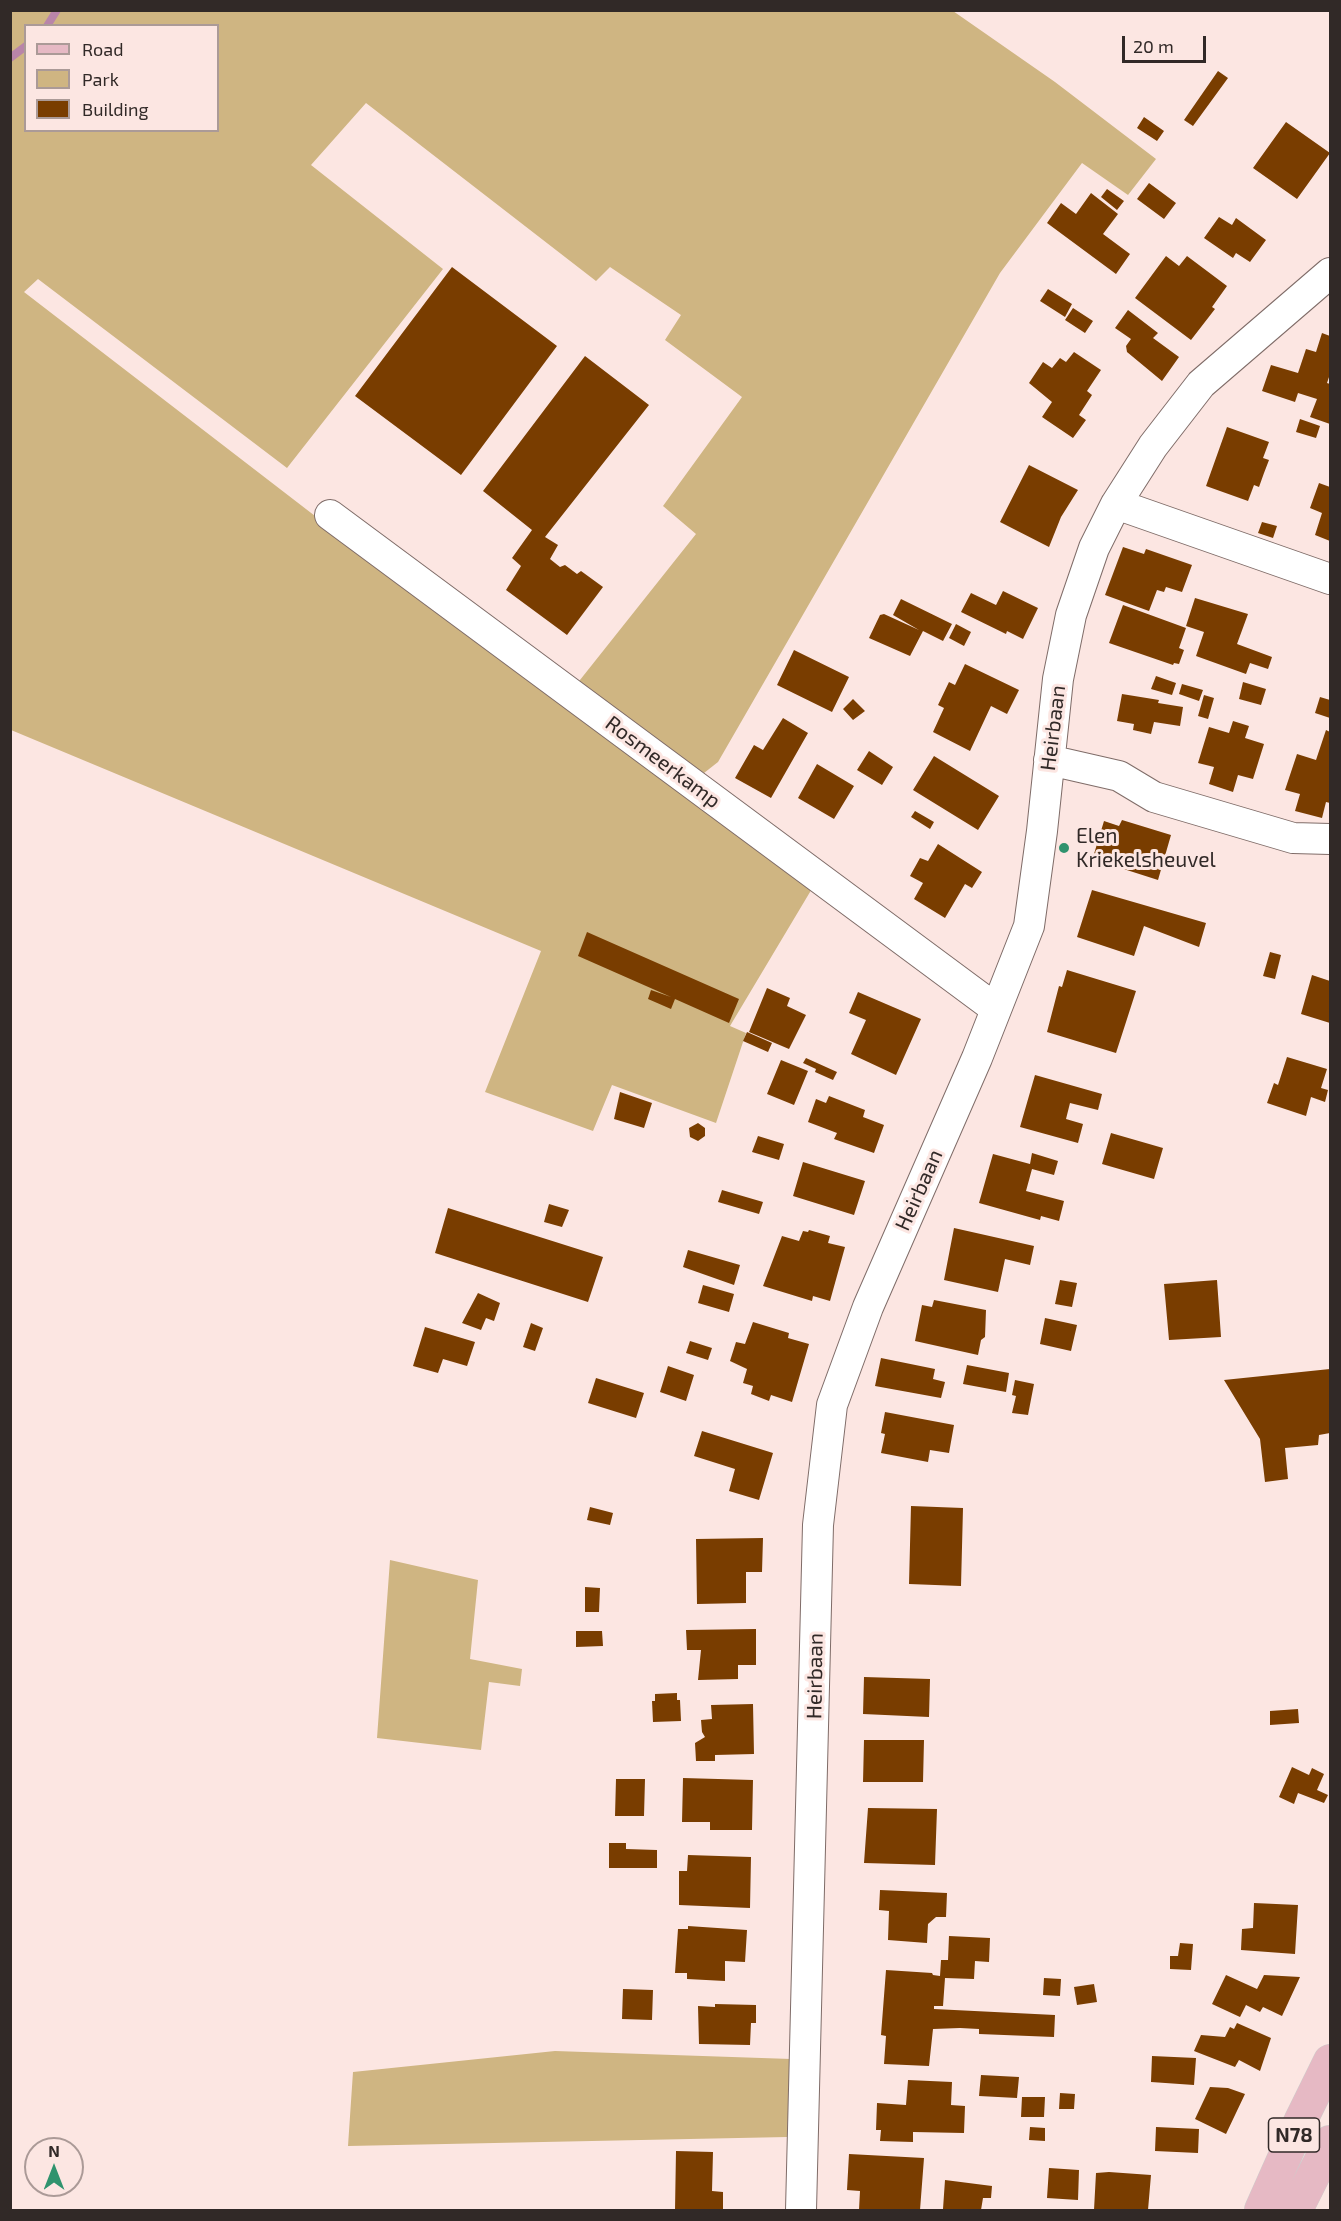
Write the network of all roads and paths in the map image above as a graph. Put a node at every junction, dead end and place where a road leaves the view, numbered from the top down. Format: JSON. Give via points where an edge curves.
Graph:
{"nodes":[{"id":1,"x":1330,"y":273,"type":"edge"},
{"id":2,"x":1116,"y":504,"type":"junction"},
{"id":3,"x":330,"y":514,"type":"dead end"},
{"id":4,"x":1330,"y":579,"type":"edge"},
{"id":5,"x":1048,"y":760,"type":"junction"},
{"id":6,"x":1330,"y":839,"type":"edge"},
{"id":7,"x":996,"y":1009,"type":"junction"},
{"id":8,"x":1330,"y":2061,"type":"edge"},
{"id":9,"x":1330,"y":2142,"type":"edge"},
{"id":10,"x":801,"y":2211,"type":"edge"},
{"id":11,"x":1261,"y":2211,"type":"edge"},
{"id":12,"x":1296,"y":2211,"type":"edge"}],
"edges":[{"from":1,"to":2,"type":"street","name":"Heirbaan","via":[[1201,384],[1153,446]]},
{"from":2,"to":4,"type":"street"},
{"from":2,"to":5,"type":"street","name":"Heirbaan","via":[[1094,548],[1071,615]]},
{"from":3,"to":7,"type":"street","name":"Rosmeerkamp"},
{"from":5,"to":6,"type":"street","via":[[1119,776],[1154,797],[1293,838]]},
{"from":5,"to":7,"type":"street","name":"Heirbaan","via":[[1029,926]]},
{"from":7,"to":10,"type":"street","name":"Heirbaan","via":[[868,1307],[832,1405],[818,1525]]},
{"from":8,"to":11,"type":"main road","number":"N78"},
{"from":9,"to":12,"type":"main road","number":"N78"}]}
